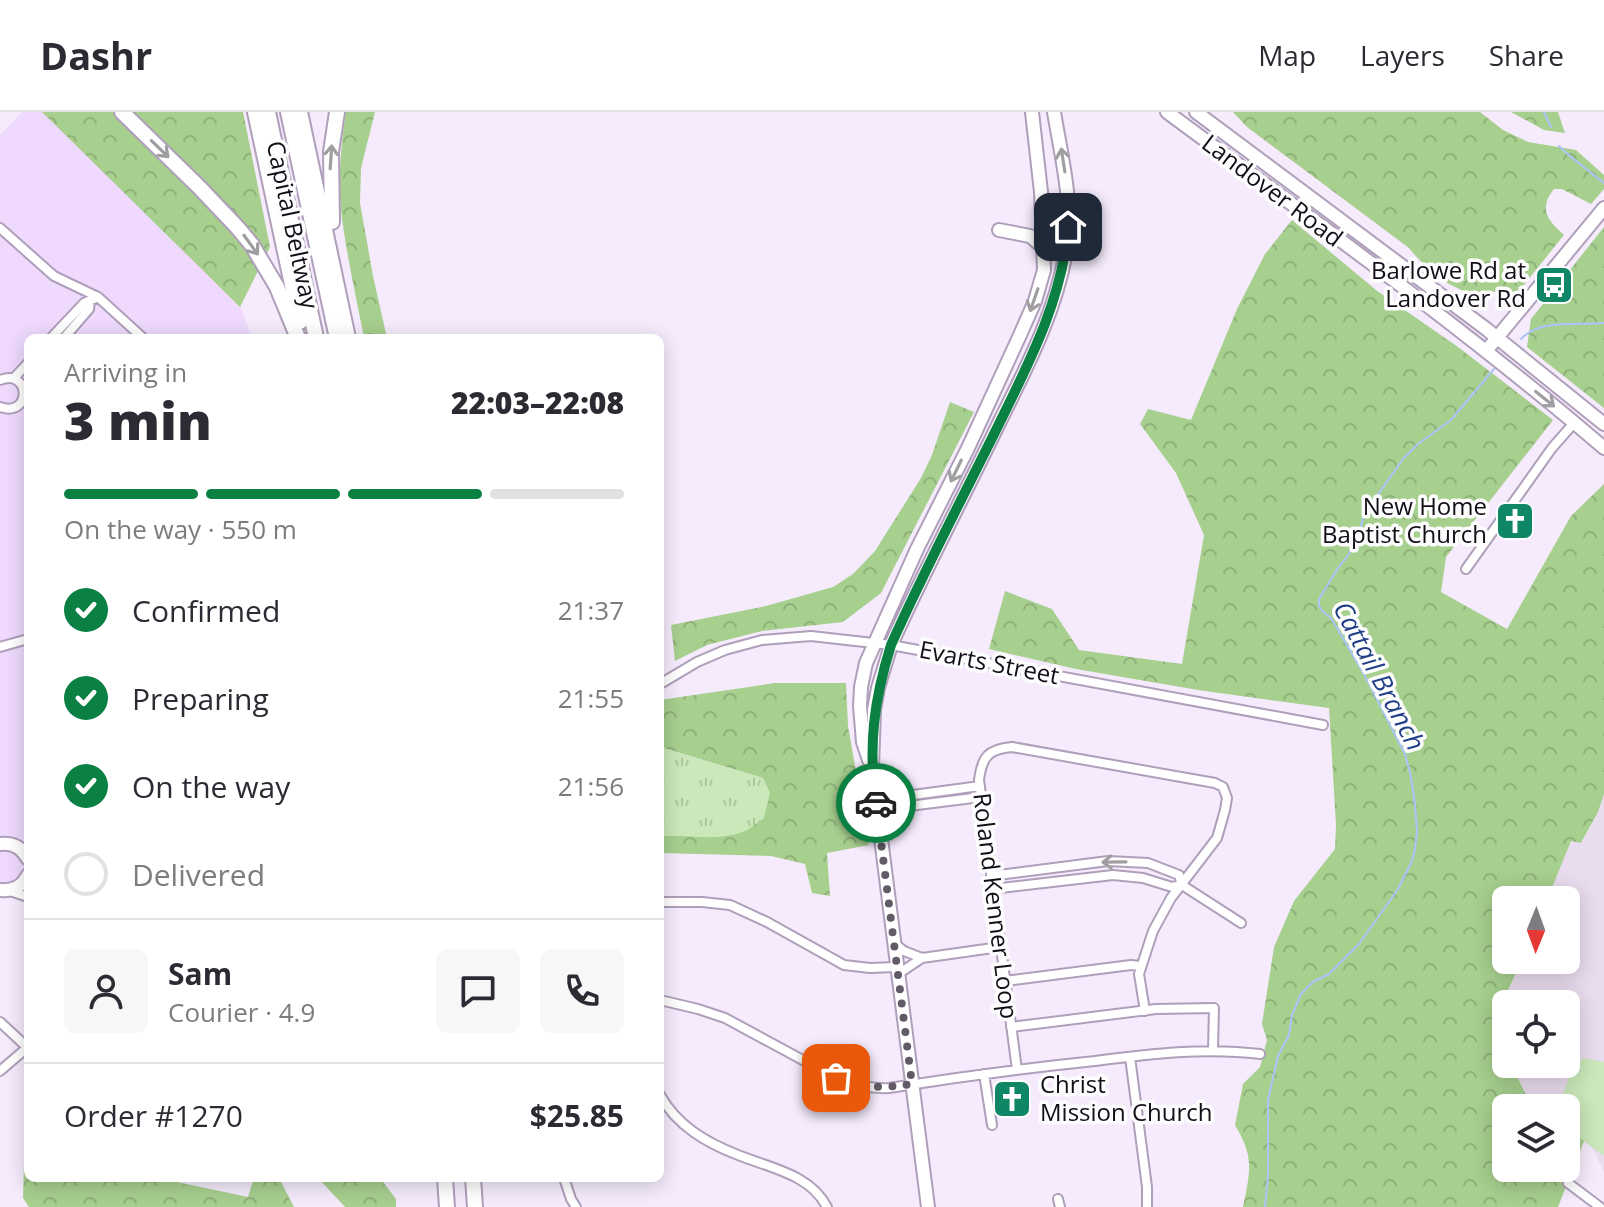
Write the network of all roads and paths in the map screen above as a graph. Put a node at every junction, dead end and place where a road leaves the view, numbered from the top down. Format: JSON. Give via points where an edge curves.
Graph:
{"nodes":[{"id":1,"x":122,"y":112,"type":"edge"},
{"id":2,"x":255,"y":112,"type":"edge"},
{"id":3,"x":268,"y":112,"type":"edge"},
{"id":4,"x":288,"y":112,"type":"edge"},
{"id":5,"x":300,"y":112,"type":"edge"},
{"id":6,"x":337,"y":112,"type":"edge"},
{"id":7,"x":1032,"y":112,"type":"edge"},
{"id":8,"x":1054,"y":112,"type":"edge"},
{"id":9,"x":1167,"y":112,"type":"edge"},
{"id":10,"x":1196,"y":112,"type":"edge"},
{"id":11,"x":1604,"y":208,"type":"edge"},
{"id":12,"x":0,"y":228,"type":"edge"},
{"id":13,"x":999,"y":230,"type":"dead end"},
{"id":14,"x":1044,"y":248,"type":"junction"},
{"id":15,"x":338,"y":290,"type":"junction"},
{"id":16,"x":94,"y":299,"type":"junction"},
{"id":17,"x":55,"y":334,"type":"edge"},
{"id":18,"x":67,"y":334,"type":"edge"},
{"id":19,"x":138,"y":334,"type":"edge"},
{"id":20,"x":299,"y":334,"type":"edge"},
{"id":21,"x":300,"y":334,"type":"edge"},
{"id":22,"x":315,"y":334,"type":"edge"},
{"id":23,"x":336,"y":334,"type":"edge"},
{"id":24,"x":347,"y":334,"type":"edge"},
{"id":25,"x":1497,"y":337,"type":"junction"},
{"id":26,"x":1486,"y":351,"type":"junction"},
{"id":27,"x":24,"y":367,"type":"edge"},
{"id":28,"x":14,"y":378,"type":"junction"},
{"id":29,"x":0,"y":380,"type":"edge"},
{"id":30,"x":24,"y":381,"type":"edge"},
{"id":31,"x":24,"y":395,"type":"edge"},
{"id":32,"x":0,"y":407,"type":"edge"},
{"id":33,"x":1574,"y":423,"type":"junction"},
{"id":34,"x":1604,"y":424,"type":"edge"},
{"id":35,"x":1604,"y":448,"type":"edge"},
{"id":36,"x":1466,"y":569,"type":"dead end"},
{"id":37,"x":24,"y":640,"type":"edge"},
{"id":38,"x":874,"y":643,"type":"junction"},
{"id":39,"x":891,"y":645,"type":"junction"},
{"id":40,"x":0,"y":647,"type":"edge"},
{"id":41,"x":664,"y":682,"type":"edge"},
{"id":42,"x":1323,"y":725,"type":"dead end"},
{"id":43,"x":872,"y":768,"type":"junction"},
{"id":44,"x":980,"y":786,"type":"junction"},
{"id":45,"x":981,"y":797,"type":"junction"},
{"id":46,"x":876,"y":805,"type":"junction"},
{"id":47,"x":0,"y":844,"type":"edge"},
{"id":48,"x":24,"y":851,"type":"edge"},
{"id":49,"x":991,"y":876,"type":"junction"},
{"id":50,"x":24,"y":881,"type":"edge"},
{"id":51,"x":1182,"y":885,"type":"junction"},
{"id":52,"x":992,"y":889,"type":"junction"},
{"id":53,"x":4,"y":891,"type":"edge"},
{"id":54,"x":24,"y":896,"type":"edge"},
{"id":55,"x":664,"y":902,"type":"edge"},
{"id":56,"x":1241,"y":923,"type":"dead end"},
{"id":57,"x":894,"y":942,"type":"junction"},
{"id":58,"x":1000,"y":947,"type":"junction"},
{"id":59,"x":922,"y":958,"type":"junction"},
{"id":60,"x":1140,"y":966,"type":"junction"},
{"id":61,"x":897,"y":971,"type":"junction"},
{"id":62,"x":1005,"y":981,"type":"junction"},
{"id":63,"x":664,"y":1001,"type":"edge"},
{"id":64,"x":1145,"y":1011,"type":"junction"},
{"id":65,"x":0,"y":1022,"type":"edge"},
{"id":66,"x":1011,"y":1027,"type":"junction"},
{"id":67,"x":24,"y":1044,"type":"edge"},
{"id":68,"x":1213,"y":1050,"type":"junction"},
{"id":69,"x":24,"y":1051,"type":"edge"},
{"id":70,"x":1260,"y":1054,"type":"dead end"},
{"id":71,"x":1130,"y":1057,"type":"junction"},
{"id":72,"x":1017,"y":1070,"type":"junction"},
{"id":73,"x":0,"y":1071,"type":"edge"},
{"id":74,"x":984,"y":1074,"type":"junction"},
{"id":75,"x":912,"y":1084,"type":"junction"},
{"id":76,"x":664,"y":1100,"type":"edge"},
{"id":77,"x":992,"y":1125,"type":"dead end"},
{"id":78,"x":445,"y":1182,"type":"edge"},
{"id":79,"x":473,"y":1182,"type":"edge"},
{"id":80,"x":565,"y":1182,"type":"edge"},
{"id":81,"x":1568,"y":1183,"type":"dead end"},
{"id":82,"x":447,"y":1207,"type":"edge"},
{"id":83,"x":475,"y":1207,"type":"edge"},
{"id":84,"x":576,"y":1207,"type":"edge"},
{"id":85,"x":827,"y":1207,"type":"edge"},
{"id":86,"x":928,"y":1207,"type":"edge"},
{"id":87,"x":1147,"y":1207,"type":"edge"},
{"id":88,"x":1600,"y":1207,"type":"edge"}],
"edges":[{"from":1,"to":20,"type":"highway","one_way":true,"via":[[252,245]]},
{"from":2,"to":21,"type":"highway"},
{"from":3,"to":22,"type":"highway","name":"Capital Beltway"},
{"from":4,"to":23,"type":"highway","name":"Capital Beltway"},
{"from":5,"to":15,"type":"highway"},
{"from":15,"to":6,"type":"highway","one_way":true,"via":[[330,209]]},
{"from":7,"to":14,"type":"street"},
{"from":39,"to":8,"type":"street","one_way":true,"via":[[1023,375],[1054,299],[1068,227]]},
{"from":9,"to":26,"type":"street","name":"Landover Road"},
{"from":10,"to":25,"type":"street","name":"Landover Road"},
{"from":11,"to":25,"type":"street"},
{"from":12,"to":16,"type":"street","via":[[54,276]]},
{"from":13,"to":14,"type":"street","via":[[1030,236]]},
{"from":14,"to":38,"type":"street","one_way":true,"via":[[1035,301]]},
{"from":15,"to":24,"type":"highway"},
{"from":16,"to":17,"type":"street"},
{"from":16,"to":18,"type":"street"},
{"from":16,"to":19,"type":"street"},
{"from":25,"to":26,"type":"street"},
{"from":25,"to":34,"type":"street","name":"Landover Road"},
{"from":26,"to":33,"type":"street","name":"Landover Road","one_way":true},
{"from":27,"to":28,"type":"street"},
{"from":28,"to":29,"type":"street"},
{"from":28,"to":30,"type":"street"},
{"from":31,"to":32,"type":"street","via":[[22,407]]},
{"from":33,"to":35,"type":"street","name":"Landover Road"},
{"from":33,"to":36,"type":"street"},
{"from":37,"to":40,"type":"street"},
{"from":38,"to":39,"type":"street","name":"Evarts Street"},
{"from":38,"to":41,"type":"street","name":"Evarts Street","via":[[811,636],[762,640],[725,650]]},
{"from":38,"to":43,"type":"street","via":[[860,698],[863,742]]},
{"from":39,"to":42,"type":"street","name":"Evarts Street"},
{"from":39,"to":43,"type":"street","via":[[874,710]]},
{"from":43,"to":46,"type":"street"},
{"from":44,"to":45,"type":"street","name":"Roland Kenner Loop"},
{"from":44,"to":46,"type":"street"},
{"from":44,"to":51,"type":"street","name":"Roland Kenner Loop","via":[[985,759],[1009,747],[1215,783],[1227,798],[1220,828]]},
{"from":45,"to":46,"type":"street"},
{"from":45,"to":49,"type":"street","name":"Roland Kenner Loop"},
{"from":46,"to":57,"type":"street"},
{"from":47,"to":48,"type":"street"},
{"from":51,"to":49,"type":"street","one_way":true,"via":[[1171,870],[1130,861]]},
{"from":49,"to":52,"type":"street","name":"Roland Kenner Loop"},
{"from":50,"to":53,"type":"street"},
{"from":51,"to":52,"type":"street","via":[[1113,875]]},
{"from":51,"to":56,"type":"street"},
{"from":51,"to":60,"type":"street","name":"Roland Kenner Loop","via":[[1153,931]]},
{"from":52,"to":58,"type":"street","name":"Roland Kenner Loop"},
{"from":53,"to":54,"type":"street"},
{"from":55,"to":61,"type":"street","via":[[730,905],[844,965]]},
{"from":57,"to":59,"type":"street"},
{"from":57,"to":61,"type":"street"},
{"from":58,"to":59,"type":"street"},
{"from":58,"to":62,"type":"street","name":"Roland Kenner Loop"},
{"from":59,"to":61,"type":"street"},
{"from":60,"to":62,"type":"street"},
{"from":60,"to":64,"type":"street","name":"Roland Kenner Loop"},
{"from":61,"to":75,"type":"street"},
{"from":62,"to":66,"type":"street","name":"Roland Kenner Loop"},
{"from":63,"to":75,"type":"street","via":[[725,1018],[848,1083],[872,1088]]},
{"from":64,"to":66,"type":"street"},
{"from":64,"to":68,"type":"street","via":[[1214,1008]]},
{"from":65,"to":67,"type":"street"},
{"from":66,"to":72,"type":"street","name":"Roland Kenner Loop"},
{"from":68,"to":70,"type":"street"},
{"from":68,"to":71,"type":"street"},
{"from":69,"to":73,"type":"street"},
{"from":71,"to":72,"type":"street"},
{"from":71,"to":87,"type":"street"},
{"from":72,"to":74,"type":"street"},
{"from":74,"to":75,"type":"street"},
{"from":74,"to":77,"type":"street"},
{"from":75,"to":86,"type":"street"},
{"from":76,"to":85,"type":"street","via":[[695,1134],[800,1179]]},
{"from":78,"to":82,"type":"highway"},
{"from":79,"to":83,"type":"highway"},
{"from":80,"to":84,"type":"street"},
{"from":81,"to":88,"type":"street"}]}
